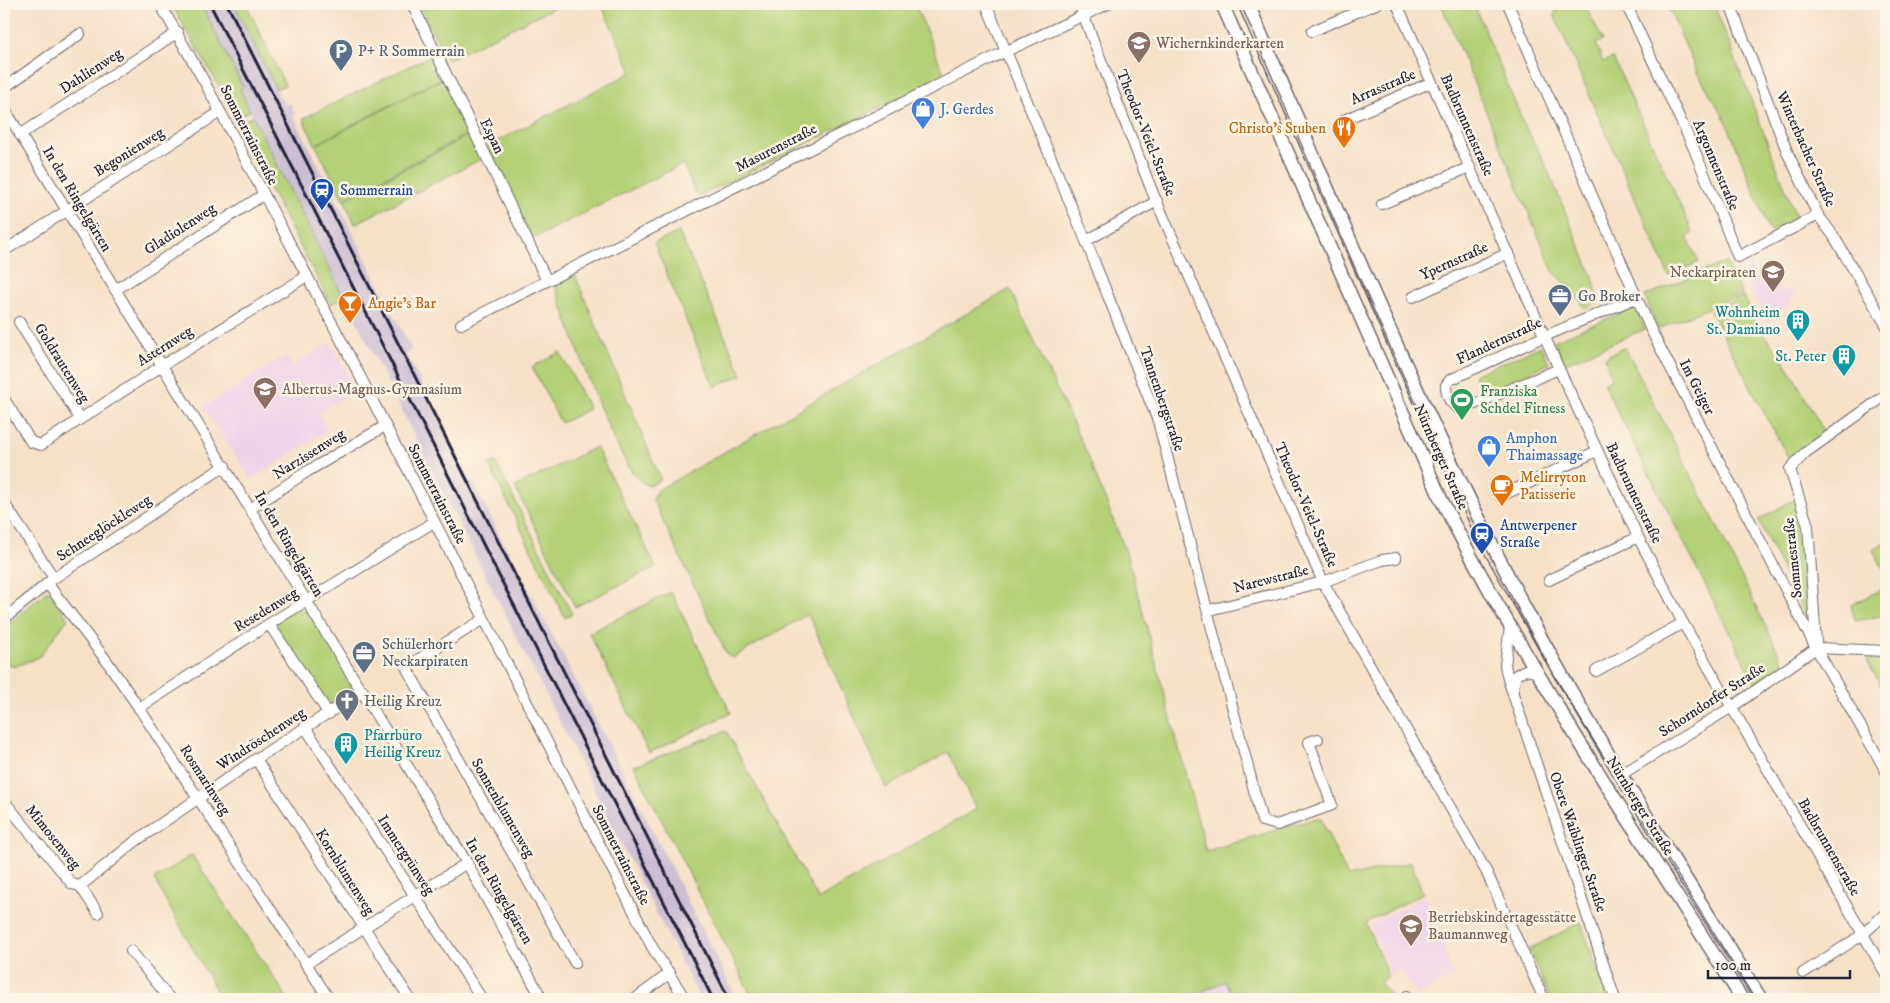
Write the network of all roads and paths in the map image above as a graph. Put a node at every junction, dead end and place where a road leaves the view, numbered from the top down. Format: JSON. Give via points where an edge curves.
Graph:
{"nodes":[{"id":1,"x":160,"y":4,"type":"edge"},
{"id":2,"x":412,"y":4,"type":"edge"},
{"id":3,"x":986,"y":4,"type":"edge"},
{"id":4,"x":1079,"y":4,"type":"edge"},
{"id":5,"x":1108,"y":4,"type":"edge"},
{"id":6,"x":1222,"y":4,"type":"edge"},
{"id":7,"x":1248,"y":4,"type":"edge"},
{"id":8,"x":1376,"y":4,"type":"edge"},
{"id":9,"x":1397,"y":4,"type":"edge"},
{"id":10,"x":1508,"y":4,"type":"edge"},
{"id":11,"x":1626,"y":4,"type":"edge"},
{"id":12,"x":1730,"y":4,"type":"edge"},
{"id":13,"x":1083,"y":14,"type":"junction"},
{"id":14,"x":178,"y":32,"type":"junction"},
{"id":15,"x":1312,"y":32,"type":"dead end"},
{"id":16,"x":80,"y":34,"type":"dead end"},
{"id":17,"x":1006,"y":51,"type":"junction"},
{"id":18,"x":1432,"y":82,"type":"junction"},
{"id":19,"x":4,"y":88,"type":"edge"},
{"id":20,"x":4,"y":108,"type":"edge"},
{"id":21,"x":220,"y":112,"type":"junction"},
{"id":22,"x":1346,"y":119,"type":"dead end"},
{"id":23,"x":20,"y":135,"type":"junction"},
{"id":24,"x":1470,"y":167,"type":"junction"},
{"id":25,"x":263,"y":195,"type":"junction"},
{"id":26,"x":1157,"y":201,"type":"junction"},
{"id":27,"x":1382,"y":204,"type":"dead end"},
{"id":28,"x":65,"y":210,"type":"junction"},
{"id":29,"x":1818,"y":215,"type":"junction"},
{"id":30,"x":1086,"y":241,"type":"junction"},
{"id":31,"x":4,"y":251,"type":"edge"},
{"id":32,"x":1508,"y":254,"type":"junction"},
{"id":33,"x":307,"y":276,"type":"junction"},
{"id":34,"x":547,"y":281,"type":"junction"},
{"id":35,"x":115,"y":290,"type":"junction"},
{"id":36,"x":1413,"y":297,"type":"dead end"},
{"id":37,"x":1636,"y":298,"type":"junction"},
{"id":38,"x":19,"y":322,"type":"dead end"},
{"id":39,"x":461,"y":324,"type":"dead end"},
{"id":40,"x":1886,"y":325,"type":"edge"},
{"id":41,"x":1545,"y":336,"type":"junction"},
{"id":42,"x":163,"y":365,"type":"junction"},
{"id":43,"x":1559,"y":369,"type":"junction"},
{"id":44,"x":1886,"y":395,"type":"edge"},
{"id":45,"x":4,"y":399,"type":"edge"},
{"id":46,"x":80,"y":419,"type":"junction"},
{"id":47,"x":385,"y":426,"type":"junction"},
{"id":48,"x":1597,"y":451,"type":"junction"},
{"id":49,"x":224,"y":466,"type":"junction"},
{"id":50,"x":1501,"y":496,"type":"dead end"},
{"id":51,"x":4,"y":502,"type":"edge"},
{"id":52,"x":250,"y":509,"type":"junction"},
{"id":53,"x":434,"y":522,"type":"junction"},
{"id":54,"x":1638,"y":537,"type":"junction"},
{"id":55,"x":1396,"y":558,"type":"dead end"},
{"id":56,"x":1549,"y":580,"type":"dead end"},
{"id":57,"x":51,"y":581,"type":"junction"},
{"id":58,"x":1323,"y":582,"type":"junction"},
{"id":59,"x":306,"y":603,"type":"junction"},
{"id":60,"x":1209,"y":610,"type":"junction"},
{"id":61,"x":4,"y":619,"type":"edge"},
{"id":62,"x":484,"y":619,"type":"junction"},
{"id":63,"x":1683,"y":623,"type":"junction"},
{"id":64,"x":269,"y":624,"type":"junction"},
{"id":65,"x":1510,"y":627,"type":"junction"},
{"id":66,"x":1816,"y":648,"type":"junction"},
{"id":67,"x":1886,"y":651,"type":"edge"},
{"id":68,"x":1596,"y":670,"type":"dead end"},
{"id":69,"x":1537,"y":672,"type":"junction"},
{"id":70,"x":363,"y":691,"type":"junction"},
{"id":71,"x":1513,"y":694,"type":"junction"},
{"id":72,"x":1732,"y":707,"type":"junction"},
{"id":73,"x":139,"y":708,"type":"junction"},
{"id":74,"x":329,"y":714,"type":"junction"},
{"id":75,"x":305,"y":727,"type":"junction"},
{"id":76,"x":1318,"y":739,"type":"dead end"},
{"id":77,"x":256,"y":759,"type":"junction"},
{"id":78,"x":1886,"y":771,"type":"edge"},
{"id":79,"x":1622,"y":774,"type":"junction"},
{"id":80,"x":199,"y":798,"type":"junction"},
{"id":81,"x":4,"y":801,"type":"edge"},
{"id":82,"x":467,"y":863,"type":"junction"},
{"id":83,"x":80,"y":886,"type":"junction"},
{"id":84,"x":415,"y":897,"type":"junction"},
{"id":85,"x":1886,"y":912,"type":"edge"},
{"id":86,"x":98,"y":913,"type":"dead end"},
{"id":87,"x":364,"y":930,"type":"junction"},
{"id":88,"x":1862,"y":936,"type":"junction"},
{"id":89,"x":131,"y":951,"type":"dead end"},
{"id":90,"x":575,"y":963,"type":"dead end"},
{"id":91,"x":306,"y":964,"type":"junction"},
{"id":92,"x":670,"y":973,"type":"junction"},
{"id":93,"x":1804,"y":973,"type":"dead end"},
{"id":94,"x":1886,"y":974,"type":"edge"},
{"id":95,"x":170,"y":999,"type":"edge"},
{"id":96,"x":329,"y":999,"type":"edge"},
{"id":97,"x":410,"y":999,"type":"edge"},
{"id":98,"x":482,"y":999,"type":"edge"},
{"id":99,"x":542,"y":999,"type":"edge"},
{"id":100,"x":635,"y":999,"type":"edge"},
{"id":101,"x":685,"y":999,"type":"edge"},
{"id":102,"x":1544,"y":999,"type":"edge"},
{"id":103,"x":1615,"y":999,"type":"edge"},
{"id":104,"x":1742,"y":999,"type":"edge"},
{"id":105,"x":1761,"y":999,"type":"edge"}],
"edges":[{"from":1,"to":14,"type":"street","name":"Sommerrainstraße"},
{"from":2,"to":34,"type":"street","name":"Espan"},
{"from":3,"to":17,"type":"street","name":"Tannenbergstraße"},
{"from":4,"to":13,"type":"street","name":"Theodor-Veiel-Straße"},
{"from":5,"to":13,"type":"street","name":"Masurenstraße"},
{"from":6,"to":65,"type":"main road","name":"Nürnberger Straße","via":[[1441,499],[1473,564]]},
{"from":7,"to":79,"type":"main road","name":"Nürnberger Straße","via":[[1452,464],[1563,678]]},
{"from":8,"to":15,"type":"street"},
{"from":9,"to":18,"type":"street","name":"Badbrunnenstraße"},
{"from":10,"to":37,"type":"street","name":"Im Geiger"},
{"from":11,"to":29,"type":"street","name":"Argonnenstraße","via":[[1694,149],[1738,257]]},
{"from":12,"to":29,"type":"street","name":"Winterbacher Straße","via":[[1788,154]]},
{"from":13,"to":17,"type":"street","name":"Masurenstraße"},
{"from":13,"to":26,"type":"street","name":"Theodor-Veiel-Straße"},
{"from":14,"to":21,"type":"street","name":"Sommerrainstraße"},
{"from":14,"to":23,"type":"street","name":"Dahlienweg"},
{"from":16,"to":19,"type":"street"},
{"from":17,"to":30,"type":"street","name":"Tannenbergstraße"},
{"from":17,"to":34,"type":"street","name":"Masurenstraße"},
{"from":18,"to":22,"type":"street","name":"Arrasstraße"},
{"from":18,"to":24,"type":"street","name":"Badbrunnenstraße"},
{"from":20,"to":23,"type":"street","name":"In den Ringelgärten"},
{"from":21,"to":25,"type":"street","name":"Sommerrainstraße"},
{"from":21,"to":28,"type":"street","name":"Begonienweg"},
{"from":23,"to":28,"type":"street","name":"In den Ringelgärten"},
{"from":24,"to":27,"type":"street"},
{"from":24,"to":32,"type":"street","name":"Badbrunnenstraße"},
{"from":25,"to":33,"type":"street","name":"Sommerrainstraße"},
{"from":25,"to":35,"type":"street","name":"Gladiolenweg"},
{"from":26,"to":30,"type":"street"},
{"from":26,"to":58,"type":"street","name":"Theodor-Veiel-Straße"},
{"from":28,"to":31,"type":"street","name":"Begonienweg"},
{"from":28,"to":35,"type":"street","name":"In den Ringelgärten"},
{"from":29,"to":40,"type":"street","name":"Winterbacher Straße"},
{"from":30,"to":60,"type":"street","name":"Tannenbergstraße","via":[[1158,421]]},
{"from":32,"to":36,"type":"street","name":"Ypernstraße"},
{"from":32,"to":41,"type":"street","name":"Badbrunnenstraße"},
{"from":33,"to":42,"type":"street","name":"Asternweg"},
{"from":33,"to":47,"type":"street","name":"Sommerrainstraße"},
{"from":34,"to":39,"type":"street","name":"Masurenstraße"},
{"from":35,"to":42,"type":"street","name":"In den Ringelgärten"},
{"from":37,"to":41,"type":"street","name":"Flandernstraße"},
{"from":37,"to":66,"type":"street","name":"Im Geiger"},
{"from":38,"to":46,"type":"street","name":"Goldrautenweg"},
{"from":41,"to":43,"type":"street","name":"Badbrunnenstraße"},
{"from":41,"to":43,"type":"street","name":"Flandernstraße","via":[[1450,380],[1446,385],[1449,400],[1458,408],[1475,404]]},
{"from":42,"to":46,"type":"street","name":"Asternweg"},
{"from":42,"to":49,"type":"street","name":"In den Ringelgärten"},
{"from":43,"to":48,"type":"street","name":"Badbrunnenstraße"},
{"from":44,"to":66,"type":"street","name":"Sommestraße","via":[[1805,453],[1790,469],[1808,526]]},
{"from":45,"to":46,"type":"street","name":"Asternweg","via":[[31,442],[41,445]]},
{"from":47,"to":52,"type":"street","name":"Narzissenweg"},
{"from":47,"to":53,"type":"street","name":"Sommerrainstraße"},
{"from":48,"to":50,"type":"street"},
{"from":48,"to":54,"type":"street","name":"Badbrunnenstraße"},
{"from":49,"to":52,"type":"street","name":"In den Ringelgärten"},
{"from":49,"to":57,"type":"street","name":"Schneeglöckleweg"},
{"from":51,"to":57,"type":"street","name":"Rosmarinweg"},
{"from":52,"to":59,"type":"street","name":"In den Ringelgärten"},
{"from":53,"to":59,"type":"street","name":"Resedenweg"},
{"from":53,"to":62,"type":"street","name":"Sommerrainstraße"},
{"from":54,"to":56,"type":"street"},
{"from":54,"to":63,"type":"street","name":"Badbrunnenstraße"},
{"from":55,"to":58,"type":"street","name":"Narewstraße"},
{"from":57,"to":61,"type":"street","name":"Schneeglöckleweg"},
{"from":57,"to":73,"type":"street","name":"Rosmarinweg"},
{"from":58,"to":60,"type":"street","name":"Narewstraße"},
{"from":58,"to":102,"type":"street","name":"Theodor-Veiel-Straße","via":[[1486,871]]},
{"from":59,"to":64,"type":"street","name":"Resedenweg"},
{"from":59,"to":70,"type":"street","name":"In den Ringelgärten"},
{"from":60,"to":76,"type":"street","name":"Tannenbergstraße","via":[[1262,820],[1277,825],[1332,805],[1309,742]]},
{"from":62,"to":90,"type":"street","name":"Sonnenblumenweg","via":[[406,667]]},
{"from":62,"to":92,"type":"street","name":"Sommerrainstraße","via":[[652,948]]},
{"from":63,"to":68,"type":"street"},
{"from":63,"to":72,"type":"street","name":"Badbrunnenstraße"},
{"from":64,"to":73,"type":"street","name":"Resedenweg"},
{"from":64,"to":74,"type":"street"},
{"from":65,"to":69,"type":"main road","name":"Nürnberger Straße"},
{"from":65,"to":71,"type":"street","name":"Obere Waiblinger Straße","via":[[1505,665]]},
{"from":66,"to":67,"type":"street"},
{"from":66,"to":72,"type":"street","name":"Schorndorfer Straße"},
{"from":66,"to":78,"type":"street","name":"Im Geiger"},
{"from":69,"to":71,"type":"street","via":[[1525,670],[1516,675]]},
{"from":69,"to":104,"type":"main road","name":"Nürnberger Straße"},
{"from":70,"to":74,"type":"street","name":"Windröschenweg"},
{"from":70,"to":82,"type":"street","name":"In den Ringelgärten"},
{"from":71,"to":103,"type":"street","name":"Obere Waiblinger Straße"},
{"from":72,"to":79,"type":"street","name":"Schorndorfer Straße"},
{"from":72,"to":88,"type":"street","name":"Badbrunnenstraße"},
{"from":73,"to":80,"type":"street","name":"Rosmarinweg"},
{"from":74,"to":75,"type":"street","name":"Windröschenweg"},
{"from":75,"to":77,"type":"street","name":"Windröschenweg"},
{"from":75,"to":84,"type":"street","name":"Immergrünweg"},
{"from":77,"to":80,"type":"street","name":"Windröschenweg"},
{"from":77,"to":87,"type":"street","name":"Kornblumenweg"},
{"from":79,"to":105,"type":"main road","name":"Nürnberger Straße"},
{"from":80,"to":83,"type":"street","name":"Windröschenweg"},
{"from":80,"to":91,"type":"street","name":"Rosmarinweg"},
{"from":81,"to":83,"type":"street","name":"Mimosenweg","via":[[72,884]]},
{"from":82,"to":84,"type":"street"},
{"from":82,"to":99,"type":"street","name":"In den Ringelgärten"},
{"from":83,"to":86,"type":"street","name":"Mimosenweg"},
{"from":84,"to":87,"type":"street"},
{"from":84,"to":98,"type":"street","name":"Immergrünweg"},
{"from":85,"to":88,"type":"street"},
{"from":87,"to":91,"type":"street"},
{"from":87,"to":97,"type":"street","name":"Kornblumenweg"},
{"from":88,"to":93,"type":"street"},
{"from":88,"to":94,"type":"street","name":"Badbrunnenstraße"},
{"from":89,"to":95,"type":"street"},
{"from":91,"to":96,"type":"street","name":"Rosmarinweg"},
{"from":92,"to":100,"type":"street"},
{"from":92,"to":101,"type":"street","name":"Sommerrainstraße"}]}
